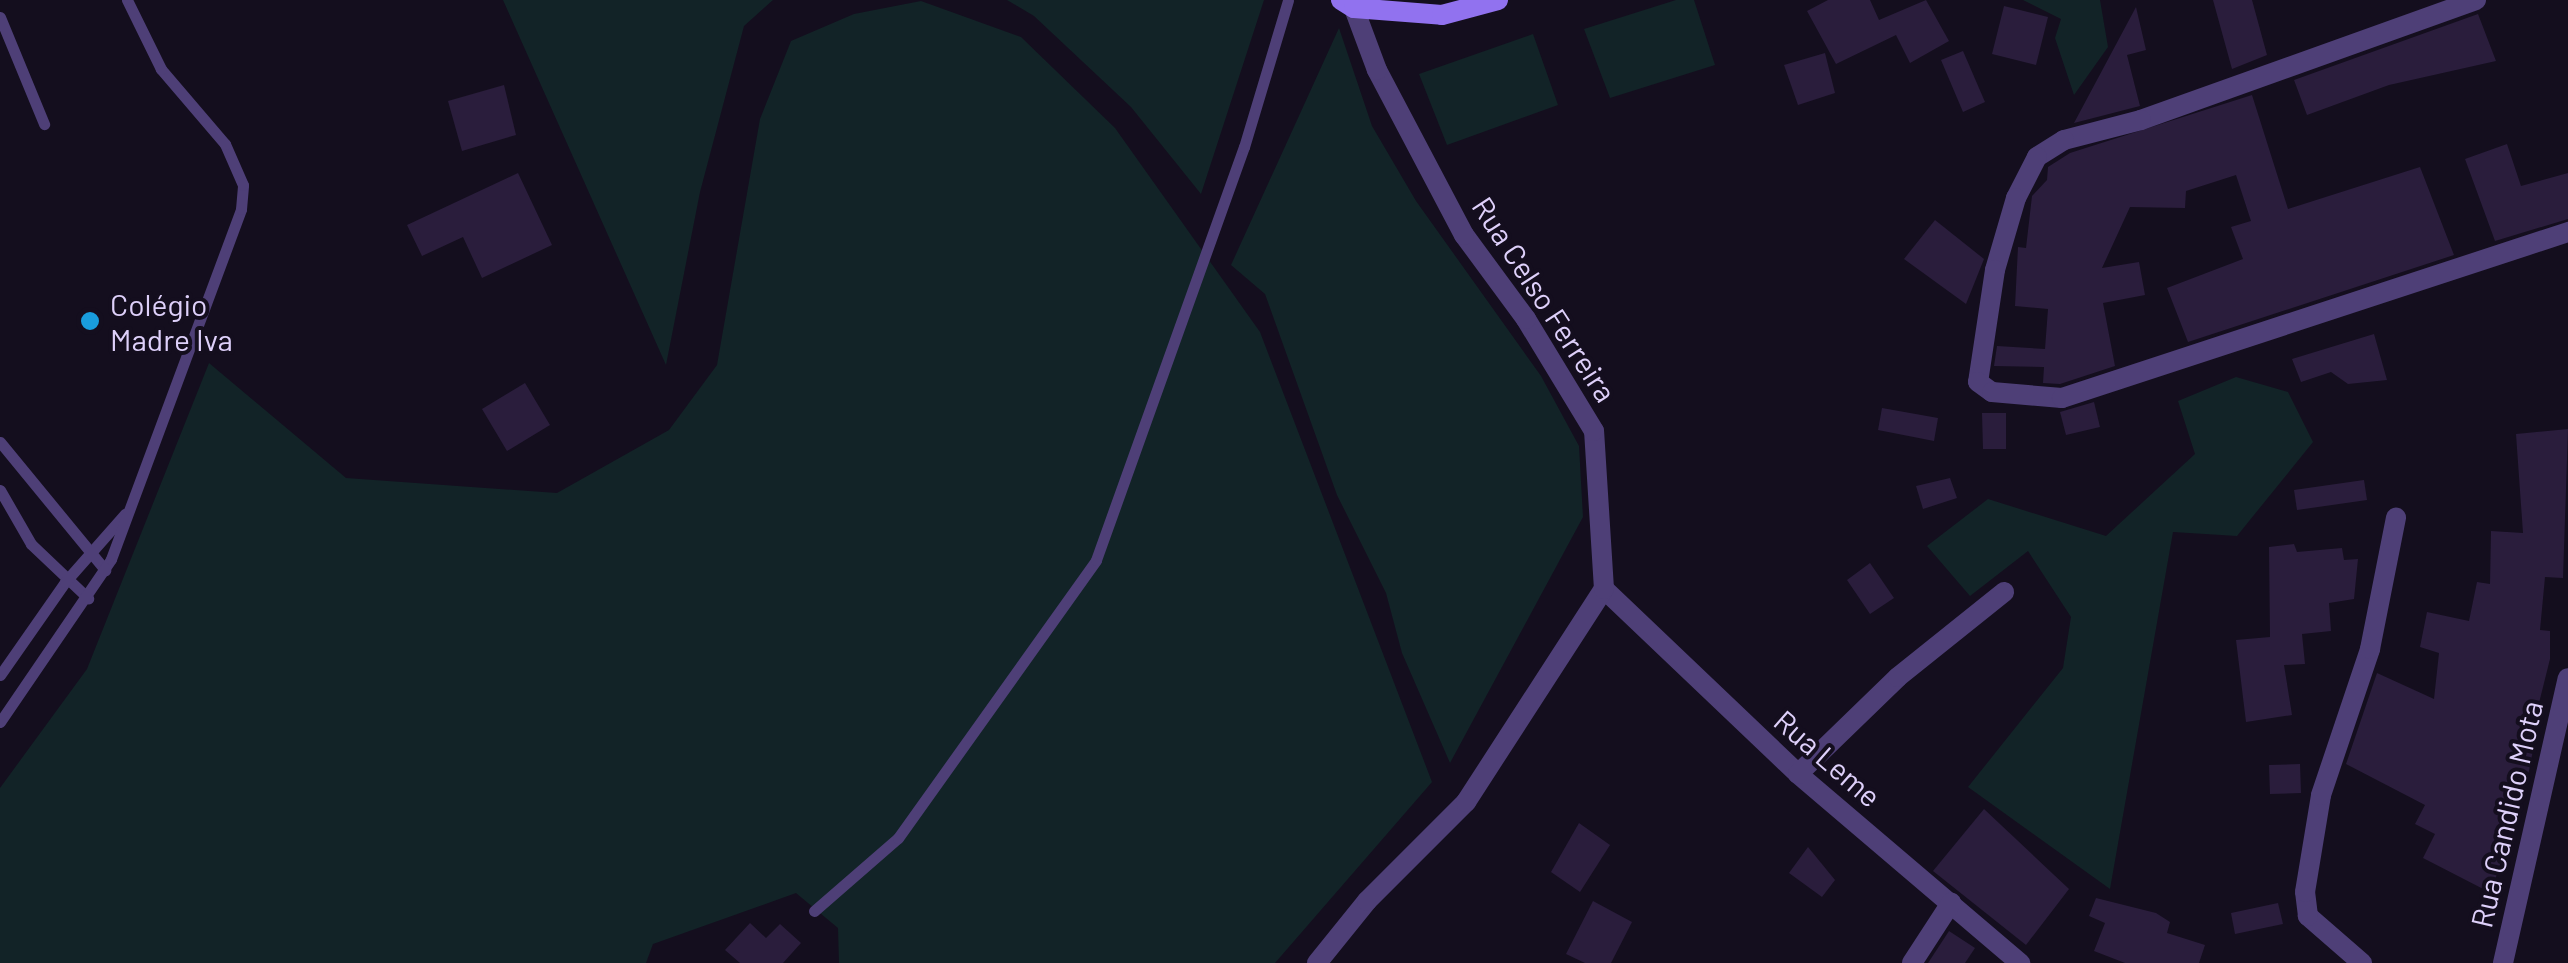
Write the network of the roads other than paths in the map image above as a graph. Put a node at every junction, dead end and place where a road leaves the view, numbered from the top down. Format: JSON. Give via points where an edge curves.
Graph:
{"nodes":[{"id":1,"x":128,"y":0,"type":"edge"},
{"id":2,"x":1288,"y":0,"type":"edge"},
{"id":3,"x":1498,"y":0,"type":"edge"},
{"id":4,"x":2476,"y":0,"type":"edge"},
{"id":5,"x":1348,"y":4,"type":"edge"},
{"id":6,"x":0,"y":17,"type":"edge"},
{"id":7,"x":44,"y":124,"type":"dead end"},
{"id":8,"x":2568,"y":232,"type":"edge"},
{"id":9,"x":0,"y":442,"type":"edge"},
{"id":10,"x":0,"y":490,"type":"edge"},
{"id":11,"x":134,"y":503,"type":"junction"},
{"id":12,"x":2396,"y":518,"type":"dead end"},
{"id":13,"x":89,"y":556,"type":"junction"},
{"id":14,"x":105,"y":570,"type":"junction"},
{"id":15,"x":65,"y":582,"type":"junction"},
{"id":16,"x":1604,"y":589,"type":"junction"},
{"id":17,"x":2004,"y":592,"type":"dead end"},
{"id":18,"x":88,"y":598,"type":"junction"},
{"id":19,"x":0,"y":675,"type":"edge"},
{"id":20,"x":2568,"y":678,"type":"edge"},
{"id":21,"x":0,"y":722,"type":"edge"},
{"id":22,"x":1798,"y":774,"type":"junction"},
{"id":23,"x":1951,"y":903,"type":"junction"},
{"id":24,"x":814,"y":912,"type":"dead end"},
{"id":25,"x":1316,"y":963,"type":"edge"},
{"id":26,"x":1912,"y":963,"type":"edge"},
{"id":27,"x":2020,"y":963,"type":"edge"},
{"id":28,"x":2362,"y":963,"type":"edge"},
{"id":29,"x":2504,"y":963,"type":"edge"}],
"edges":[{"from":1,"to":11,"type":"lane","via":[[161,68],[225,144],[243,184],[231,240],[199,310]]},
{"from":2,"to":24,"type":"lane","via":[[1244,147],[1096,560],[898,838]]},
{"from":3,"to":5,"type":"main road","via":[[1442,15]]},
{"from":4,"to":8,"type":"street","via":[[2142,120],[2064,140],[2037,158],[2016,198],[1995,270],[1978,382],[1992,392],[2062,398]]},
{"from":5,"to":16,"type":"street","name":"Rua Celso Ferreira","via":[[1464,235],[1526,319],[1594,431]]},
{"from":6,"to":7,"type":"lane"},
{"from":9,"to":13,"type":"lane"},
{"from":10,"to":15,"type":"lane","via":[[32,544]]},
{"from":11,"to":13,"type":"lane"},
{"from":11,"to":14,"type":"lane"},
{"from":12,"to":28,"type":"street","via":[[2370,650],[2318,810],[2304,892],[2308,916]]},
{"from":13,"to":14,"type":"lane"},
{"from":13,"to":15,"type":"lane"},
{"from":14,"to":18,"type":"lane"},
{"from":15,"to":18,"type":"lane"},
{"from":15,"to":19,"type":"lane"},
{"from":16,"to":22,"type":"street","name":"Rua Leme"},
{"from":16,"to":25,"type":"street","via":[[1466,802]]},
{"from":17,"to":22,"type":"street","via":[[1898,677]]},
{"from":18,"to":21,"type":"lane"},
{"from":20,"to":29,"type":"street","name":"Rua Candido Mota"},
{"from":22,"to":23,"type":"street","name":"Rua Leme"},
{"from":23,"to":26,"type":"street"},
{"from":23,"to":27,"type":"street","name":"Rua Leme"}]}
